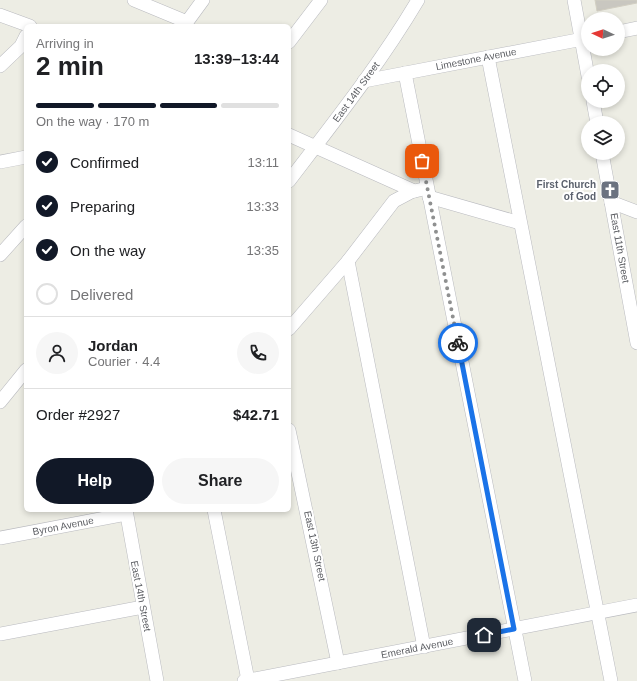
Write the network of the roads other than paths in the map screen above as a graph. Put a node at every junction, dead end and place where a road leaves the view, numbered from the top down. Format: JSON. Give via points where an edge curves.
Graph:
{"nodes":[{"id":1,"x":134,"y":0,"type":"edge"},
{"id":2,"x":203,"y":0,"type":"edge"},
{"id":3,"x":321,"y":0,"type":"edge"},
{"id":4,"x":418,"y":0,"type":"edge"},
{"id":5,"x":574,"y":0,"type":"edge"},
{"id":6,"x":0,"y":15,"type":"edge"},
{"id":7,"x":25,"y":24,"type":"edge"},
{"id":8,"x":186,"y":24,"type":"edge"},
{"id":9,"x":581,"y":24,"type":"edge"},
{"id":10,"x":637,"y":28,"type":"edge"},
{"id":11,"x":625,"y":31,"type":"edge"},
{"id":12,"x":291,"y":39,"type":"edge"},
{"id":13,"x":581,"y":39,"type":"edge"},
{"id":14,"x":24,"y":40,"type":"edge"},
{"id":15,"x":488,"y":57,"type":"junction"},
{"id":16,"x":0,"y":66,"type":"edge"},
{"id":17,"x":405,"y":73,"type":"junction"},
{"id":18,"x":364,"y":81,"type":"junction"},
{"id":19,"x":291,"y":136,"type":"edge"},
{"id":20,"x":315,"y":147,"type":"junction"},
{"id":21,"x":24,"y":158,"type":"edge"},
{"id":22,"x":603,"y":160,"type":"edge"},
{"id":23,"x":0,"y":162,"type":"edge"},
{"id":24,"x":291,"y":178,"type":"edge"},
{"id":25,"x":414,"y":191,"type":"junction"},
{"id":26,"x":428,"y":192,"type":"junction"},
{"id":27,"x":611,"y":202,"type":"junction"},
{"id":28,"x":637,"y":212,"type":"edge"},
{"id":29,"x":520,"y":223,"type":"junction"},
{"id":30,"x":24,"y":228,"type":"edge"},
{"id":31,"x":0,"y":256,"type":"edge"},
{"id":32,"x":348,"y":261,"type":"junction"},
{"id":33,"x":291,"y":327,"type":"edge"},
{"id":34,"x":637,"y":344,"type":"edge"},
{"id":35,"x":24,"y":372,"type":"edge"},
{"id":36,"x":0,"y":402,"type":"edge"},
{"id":37,"x":291,"y":440,"type":"edge"},
{"id":38,"x":126,"y":512,"type":"edge"},
{"id":39,"x":214,"y":512,"type":"edge"},
{"id":40,"x":0,"y":538,"type":"edge"},
{"id":41,"x":637,"y":605,"type":"edge"},
{"id":42,"x":143,"y":607,"type":"junction"},
{"id":43,"x":597,"y":613,"type":"junction"},
{"id":44,"x":514,"y":629,"type":"junction"},
{"id":45,"x":0,"y":634,"type":"edge"},
{"id":46,"x":424,"y":647,"type":"junction"},
{"id":47,"x":338,"y":663,"type":"junction"},
{"id":48,"x":158,"y":681,"type":"edge"},
{"id":49,"x":246,"y":681,"type":"edge"},
{"id":50,"x":524,"y":681,"type":"edge"},
{"id":51,"x":611,"y":681,"type":"edge"}],
"edges":[{"from":1,"to":8,"type":"street"},
{"from":2,"to":8,"type":"street"},
{"from":3,"to":12,"type":"street"},
{"from":4,"to":18,"type":"street","name":"East 14th Street"},
{"from":5,"to":9,"type":"street"},
{"from":6,"to":7,"type":"street"},
{"from":10,"to":11,"type":"street"},
{"from":13,"to":15,"type":"street","name":"Limestone Avenue"},
{"from":14,"to":16,"type":"street"},
{"from":15,"to":17,"type":"street","name":"Limestone Avenue"},
{"from":15,"to":29,"type":"street"},
{"from":17,"to":18,"type":"street","name":"Limestone Avenue"},
{"from":17,"to":26,"type":"street"},
{"from":18,"to":20,"type":"street","name":"East 14th Street"},
{"from":19,"to":20,"type":"street"},
{"from":20,"to":24,"type":"street","name":"East 14th Street"},
{"from":20,"to":25,"type":"street"},
{"from":21,"to":23,"type":"street"},
{"from":22,"to":27,"type":"street","name":"East 11th Street"},
{"from":25,"to":26,"type":"street"},
{"from":25,"to":32,"type":"street","via":[[394,201]]},
{"from":26,"to":29,"type":"street"},
{"from":26,"to":44,"type":"street"},
{"from":27,"to":28,"type":"street"},
{"from":27,"to":34,"type":"street","name":"East 11th Street"},
{"from":29,"to":43,"type":"street"},
{"from":30,"to":31,"type":"street"},
{"from":32,"to":33,"type":"street"},
{"from":32,"to":46,"type":"street"},
{"from":35,"to":36,"type":"street"},
{"from":37,"to":47,"type":"street","name":"East 13th Street"},
{"from":38,"to":40,"type":"street","name":"Byron Avenue"},
{"from":38,"to":42,"type":"street","name":"East 14th Street"},
{"from":39,"to":49,"type":"street"},
{"from":41,"to":43,"type":"street","name":"Emerald Avenue"},
{"from":42,"to":45,"type":"street"},
{"from":42,"to":48,"type":"street","name":"East 14th Street"},
{"from":43,"to":44,"type":"street","name":"Emerald Avenue"},
{"from":43,"to":51,"type":"street"},
{"from":44,"to":46,"type":"street","name":"Emerald Avenue"},
{"from":44,"to":50,"type":"street"},
{"from":46,"to":47,"type":"street","name":"Emerald Avenue"},
{"from":47,"to":49,"type":"street","name":"Emerald Avenue"}]}
